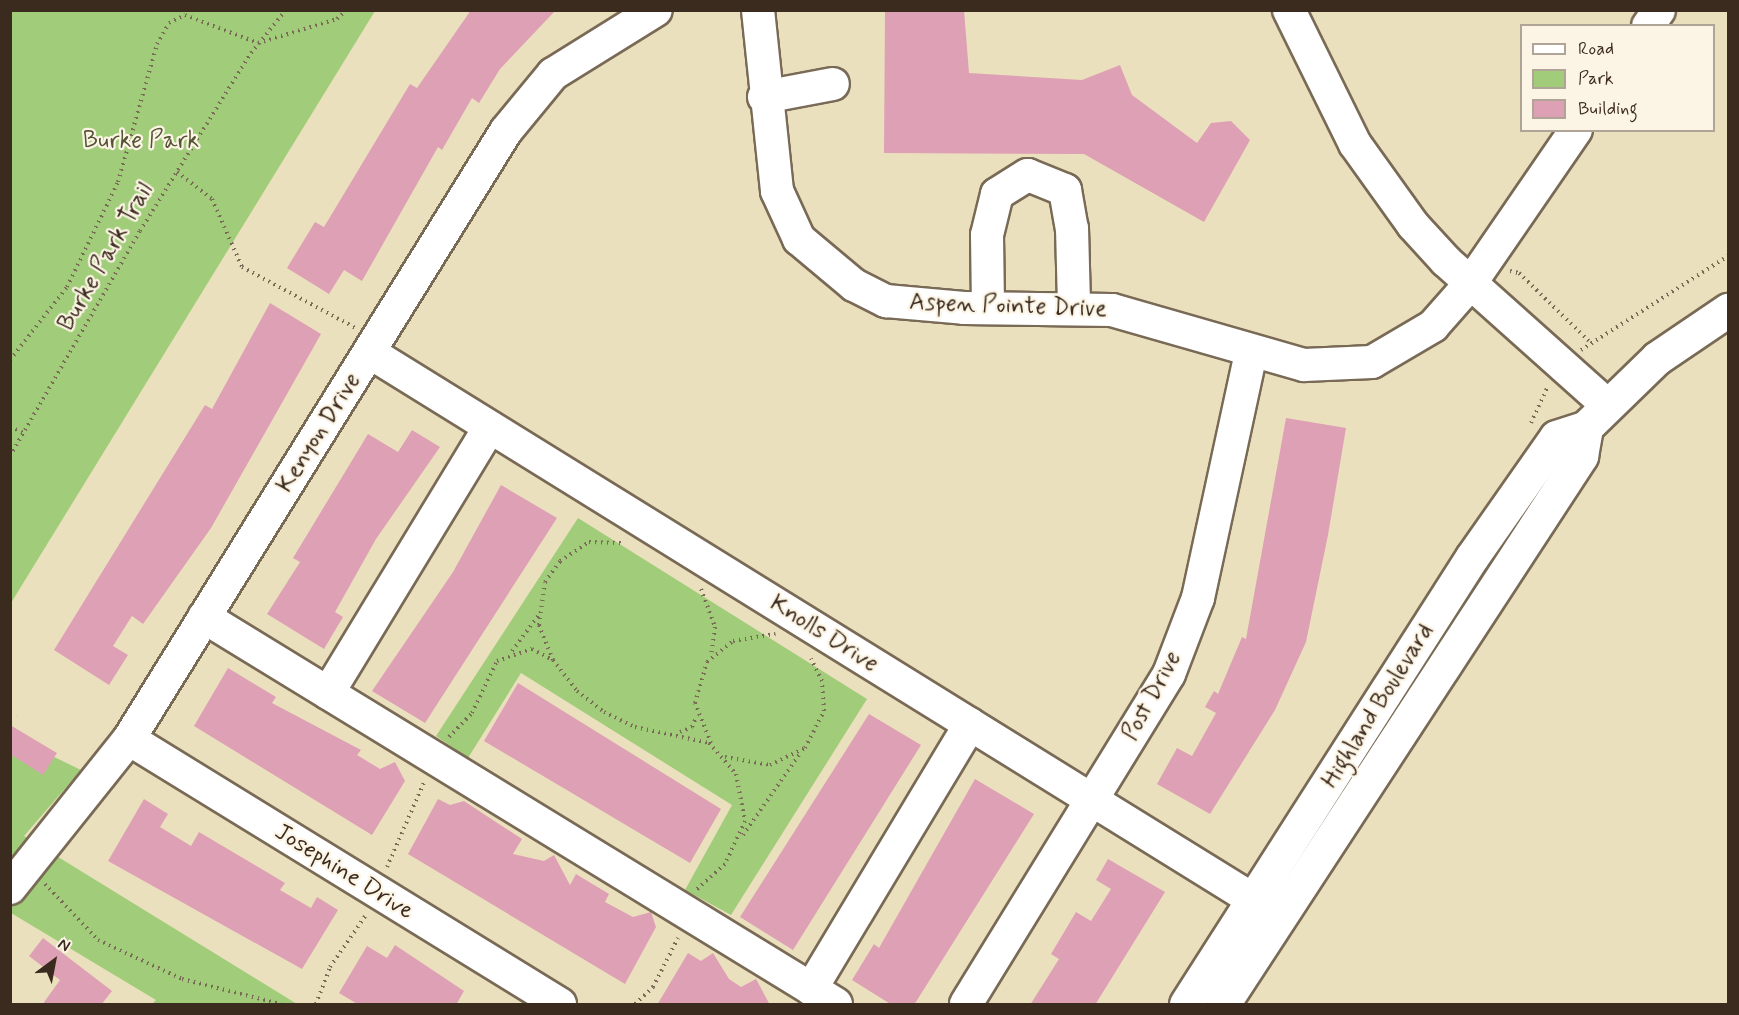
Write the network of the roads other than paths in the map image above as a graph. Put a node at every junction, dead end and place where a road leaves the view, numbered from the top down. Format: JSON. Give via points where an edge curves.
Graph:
{"nodes":[{"id":1,"x":656,"y":10,"type":"edge"},
{"id":2,"x":758,"y":10,"type":"edge"},
{"id":3,"x":1288,"y":10,"type":"edge"},
{"id":4,"x":1659,"y":10,"type":"edge"},
{"id":5,"x":1649,"y":24,"type":"edge"},
{"id":6,"x":833,"y":84,"type":"dead end"},
{"id":7,"x":764,"y":97,"type":"junction"},
{"id":8,"x":1575,"y":132,"type":"edge"},
{"id":9,"x":1470,"y":284,"type":"junction"},
{"id":10,"x":1074,"y":306,"type":"junction"},
{"id":11,"x":988,"y":308,"type":"junction"},
{"id":12,"x":1728,"y":310,"type":"edge"},
{"id":13,"x":373,"y":346,"type":"junction"},
{"id":14,"x":1251,"y":352,"type":"junction"},
{"id":15,"x":1596,"y":416,"type":"junction"},
{"id":16,"x":490,"y":427,"type":"junction"},
{"id":17,"x":204,"y":617,"type":"junction"},
{"id":18,"x":328,"y":693,"type":"junction"},
{"id":19,"x":970,"y":724,"type":"junction"},
{"id":20,"x":129,"y":739,"type":"junction"},
{"id":21,"x":1092,"y":800,"type":"junction"},
{"id":22,"x":18,"y":879,"type":"edge"},
{"id":23,"x":1267,"y":908,"type":"junction"},
{"id":24,"x":823,"y":997,"type":"edge"},
{"id":25,"x":560,"y":1005,"type":"edge"},
{"id":26,"x":966,"y":1005,"type":"edge"},
{"id":27,"x":1186,"y":1005,"type":"edge"},
{"id":28,"x":1223,"y":1005,"type":"edge"}],
"edges":[{"from":1,"to":13,"type":"street","name":"Kenyon Drive","via":[[552,74],[506,131]]},
{"from":2,"to":7,"type":"street","name":"Aspen Pointe Drive"},
{"from":3,"to":9,"type":"street","via":[[1313,68],[1382,184]]},
{"from":4,"to":5,"type":"street"},
{"from":6,"to":7,"type":"street"},
{"from":7,"to":11,"type":"street","name":"Aspen Pointe Drive","via":[[777,191],[799,239],[822,262],[886,301]]},
{"from":8,"to":9,"type":"street","name":"Aspen Pointe Drive"},
{"from":9,"to":14,"type":"street","name":"Aspen Pointe Drive","via":[[1433,326],[1372,362],[1304,365]]},
{"from":9,"to":15,"type":"street"},
{"from":10,"to":11,"type":"street","name":"Aspen Pointe Drive"},
{"from":10,"to":11,"type":"street","via":[[1072,228],[1065,190],[1028,175],[997,194],[987,235]]},
{"from":10,"to":14,"type":"street","name":"Aspen Pointe Drive","via":[[1112,310]]},
{"from":12,"to":15,"type":"main road","name":"Highland Boulevard","via":[[1657,358]]},
{"from":13,"to":16,"type":"street","name":"Knolls Drive"},
{"from":13,"to":17,"type":"street","name":"Kenyon Drive"},
{"from":14,"to":21,"type":"street","name":"Post Drive","via":[[1198,598],[1169,675]]},
{"from":15,"to":23,"type":"main road","name":"Highland Boulevard","via":[[1556,437],[1538,460]]},
{"from":16,"to":18,"type":"street"},
{"from":16,"to":19,"type":"street","name":"Knolls Drive"},
{"from":17,"to":18,"type":"street"},
{"from":17,"to":20,"type":"street","name":"Kenyon Drive"},
{"from":18,"to":24,"type":"street"},
{"from":19,"to":21,"type":"street","name":"Knolls Drive"},
{"from":19,"to":24,"type":"street"},
{"from":20,"to":22,"type":"street","name":"Kenyon Drive"},
{"from":20,"to":25,"type":"street","name":"Josephine Drive"},
{"from":21,"to":23,"type":"street","name":"Knolls Drive"},
{"from":21,"to":26,"type":"street","name":"Post Drive"},
{"from":23,"to":27,"type":"main road","name":"Highland Boulevard"},
{"from":23,"to":28,"type":"main road","name":"Highland Boulevard"}]}
